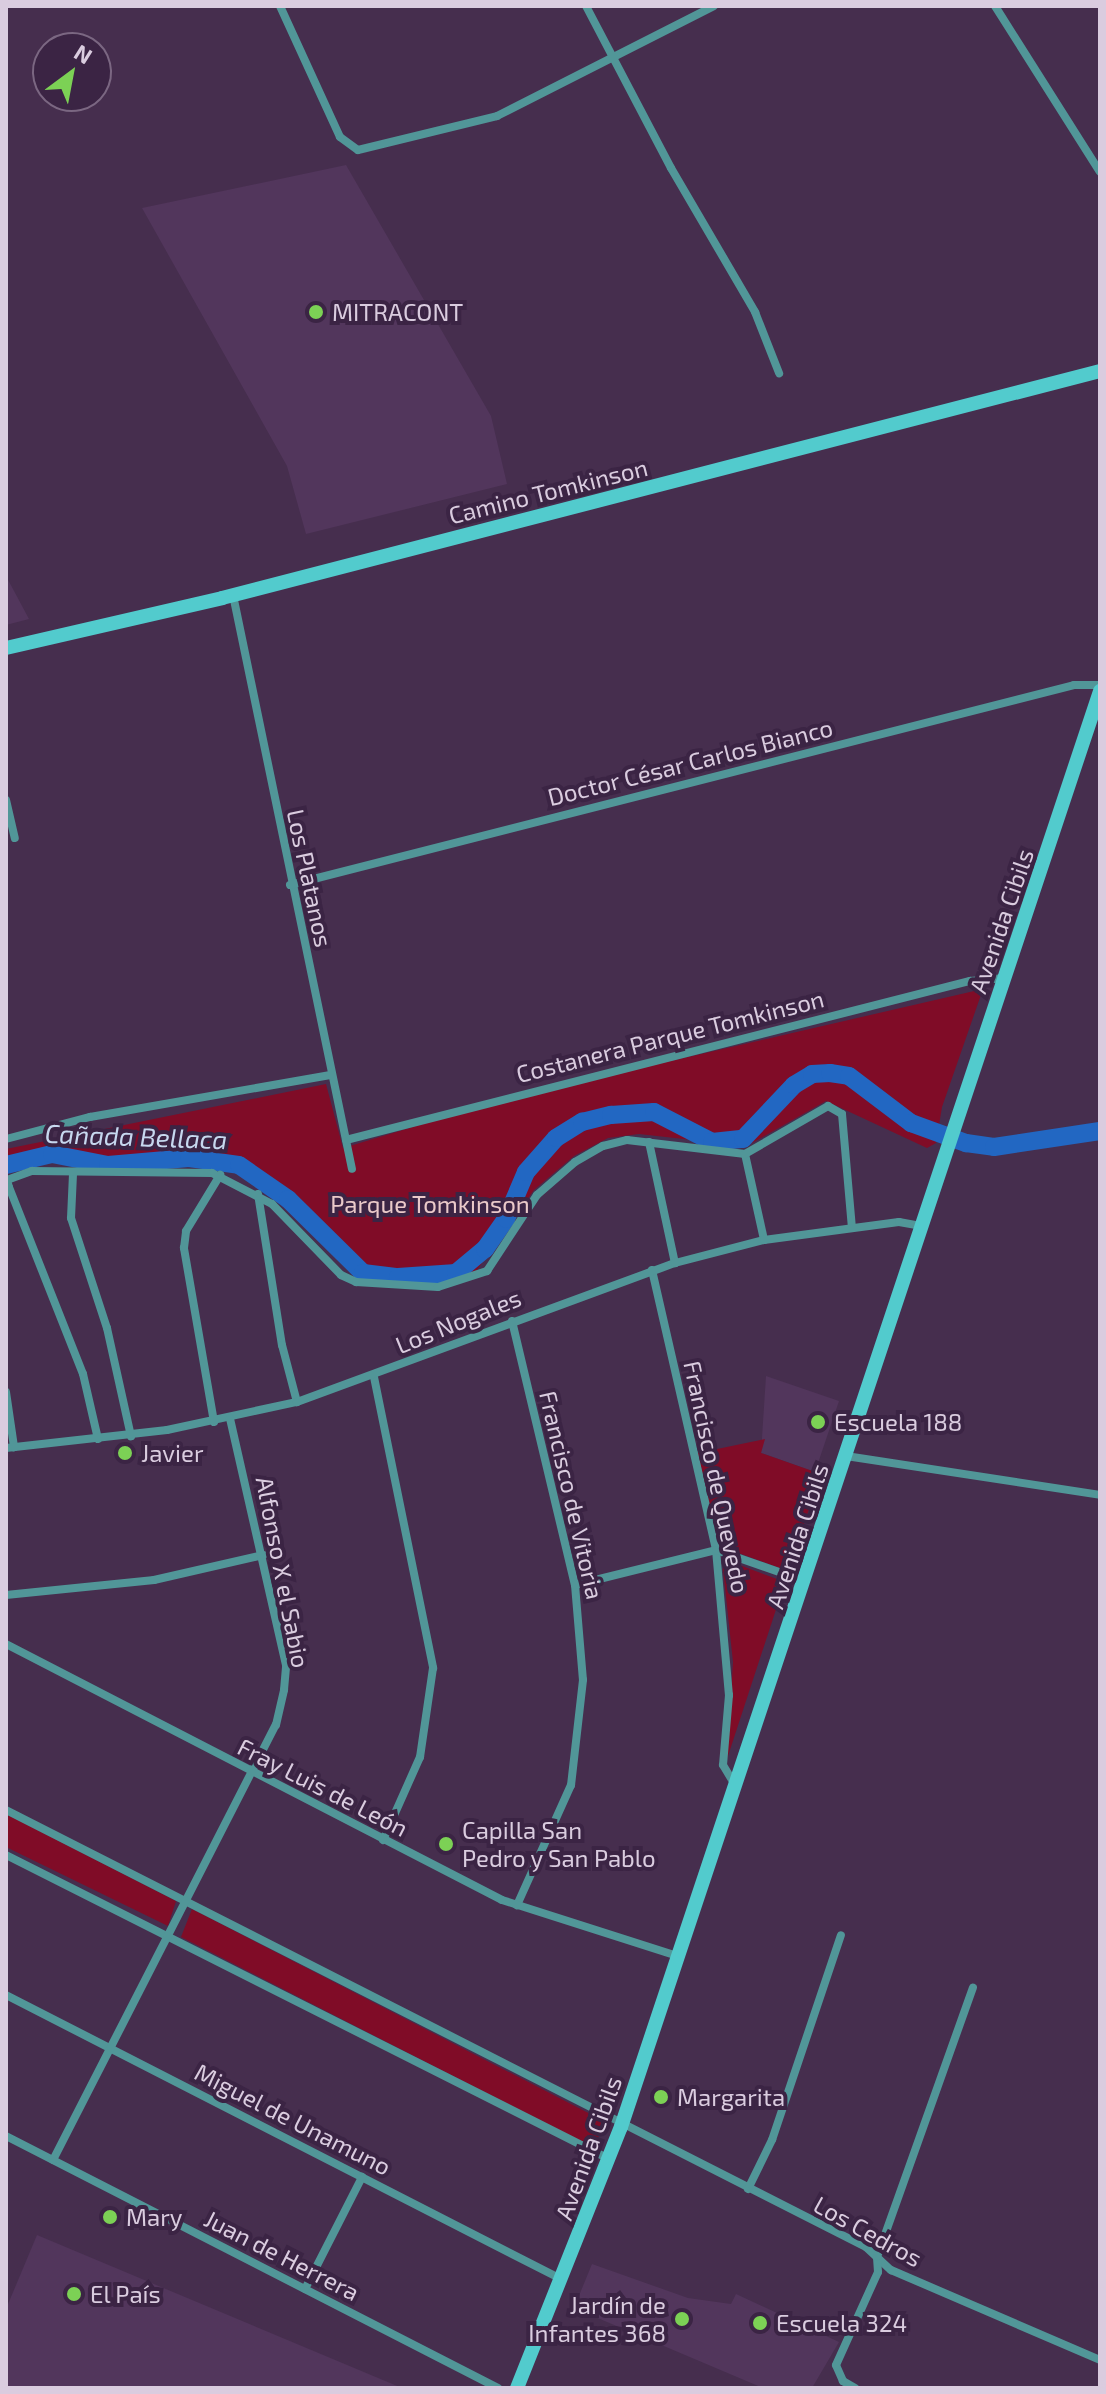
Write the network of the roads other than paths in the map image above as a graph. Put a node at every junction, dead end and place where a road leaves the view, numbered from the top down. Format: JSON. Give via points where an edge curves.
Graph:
{"nodes":[{"id":1,"x":280,"y":6,"type":"edge"},
{"id":2,"x":586,"y":6,"type":"edge"},
{"id":3,"x":714,"y":6,"type":"edge"},
{"id":4,"x":995,"y":6,"type":"edge"},
{"id":5,"x":613,"y":59,"type":"junction"},
{"id":6,"x":1100,"y":172,"type":"edge"},
{"id":7,"x":1100,"y":371,"type":"edge"},
{"id":8,"x":779,"y":373,"type":"dead end"},
{"id":9,"x":233,"y":595,"type":"junction"},
{"id":10,"x":6,"y":648,"type":"edge"},
{"id":11,"x":1100,"y":685,"type":"edge"},
{"id":12,"x":1100,"y":691,"type":"edge"},
{"id":13,"x":6,"y":800,"type":"edge"},
{"id":14,"x":15,"y":838,"type":"dead end"},
{"id":15,"x":290,"y":885,"type":"junction"},
{"id":16,"x":1005,"y":978,"type":"junction"},
{"id":17,"x":330,"y":1075,"type":"junction"},
{"id":18,"x":6,"y":1139,"type":"edge"},
{"id":19,"x":346,"y":1140,"type":"junction"},
{"id":20,"x":649,"y":1142,"type":"junction"},
{"id":21,"x":745,"y":1154,"type":"junction"},
{"id":22,"x":352,"y":1169,"type":"dead end"},
{"id":23,"x":73,"y":1174,"type":"junction"},
{"id":24,"x":220,"y":1175,"type":"junction"},
{"id":25,"x":7,"y":1180,"type":"edge"},
{"id":26,"x":258,"y":1194,"type":"junction"},
{"id":27,"x":921,"y":1226,"type":"junction"},
{"id":28,"x":852,"y":1228,"type":"junction"},
{"id":29,"x":764,"y":1240,"type":"junction"},
{"id":30,"x":675,"y":1263,"type":"junction"},
{"id":31,"x":652,"y":1270,"type":"junction"},
{"id":32,"x":512,"y":1321,"type":"junction"},
{"id":33,"x":374,"y":1377,"type":"junction"},
{"id":34,"x":6,"y":1392,"type":"edge"},
{"id":35,"x":297,"y":1402,"type":"junction"},
{"id":36,"x":230,"y":1418,"type":"junction"},
{"id":37,"x":214,"y":1422,"type":"junction"},
{"id":38,"x":131,"y":1436,"type":"junction"},
{"id":39,"x":98,"y":1439,"type":"junction"},
{"id":40,"x":10,"y":1447,"type":"edge"},
{"id":41,"x":846,"y":1456,"type":"junction"},
{"id":42,"x":1100,"y":1495,"type":"edge"},
{"id":43,"x":716,"y":1550,"type":"junction"},
{"id":44,"x":263,"y":1555,"type":"junction"},
{"id":45,"x":806,"y":1581,"type":"junction"},
{"id":46,"x":575,"y":1585,"type":"junction"},
{"id":47,"x":6,"y":1595,"type":"edge"},
{"id":48,"x":6,"y":1644,"type":"edge"},
{"id":49,"x":251,"y":1775,"type":"junction"},
{"id":50,"x":736,"y":1787,"type":"junction"},
{"id":51,"x":6,"y":1810,"type":"edge"},
{"id":52,"x":383,"y":1840,"type":"junction"},
{"id":53,"x":6,"y":1855,"type":"edge"},
{"id":54,"x":185,"y":1905,"type":"junction"},
{"id":55,"x":517,"y":1905,"type":"junction"},
{"id":56,"x":841,"y":1935,"type":"dead end"},
{"id":57,"x":169,"y":1938,"type":"junction"},
{"id":58,"x":678,"y":1956,"type":"junction"},
{"id":59,"x":973,"y":1988,"type":"dead end"},
{"id":60,"x":6,"y":1995,"type":"edge"},
{"id":61,"x":111,"y":2049,"type":"junction"},
{"id":62,"x":621,"y":2127,"type":"junction"},
{"id":63,"x":6,"y":2136,"type":"edge"},
{"id":64,"x":610,"y":2159,"type":"junction"},
{"id":65,"x":53,"y":2160,"type":"junction"},
{"id":66,"x":362,"y":2177,"type":"junction"},
{"id":67,"x":748,"y":2189,"type":"junction"},
{"id":68,"x":877,"y":2257,"type":"junction"},
{"id":69,"x":561,"y":2279,"type":"junction"},
{"id":70,"x":305,"y":2289,"type":"junction"},
{"id":71,"x":1100,"y":2360,"type":"edge"},
{"id":72,"x":498,"y":2388,"type":"edge"},
{"id":73,"x":517,"y":2388,"type":"edge"},
{"id":74,"x":855,"y":2388,"type":"edge"}],
"edges":[{"from":1,"to":5,"type":"street","via":[[349,147],[387,145],[497,116]]},
{"from":2,"to":5,"type":"street"},
{"from":3,"to":5,"type":"street"},
{"from":4,"to":6,"type":"street"},
{"from":5,"to":8,"type":"street","via":[[755,312]]},
{"from":7,"to":9,"type":"street","name":"Camino Tomkinson"},
{"from":9,"to":10,"type":"street","name":"Camino Tomkinson"},
{"from":9,"to":15,"type":"street","name":"Los Platanos"},
{"from":11,"to":15,"type":"street","name":"Doctor César Carlos Bianco","via":[[1074,685]]},
{"from":12,"to":16,"type":"street","name":"Avenida Cibils"},
{"from":13,"to":14,"type":"street"},
{"from":15,"to":17,"type":"street","name":"Los Platanos"},
{"from":16,"to":19,"type":"street","name":"Costanera Parque Tomkinson","via":[[970,981]]},
{"from":16,"to":27,"type":"street","name":"Avenida Cibils"},
{"from":17,"to":18,"type":"street","via":[[90,1117]]},
{"from":17,"to":19,"type":"street","name":"Los Platanos"},
{"from":19,"to":22,"type":"street","name":"Los Platanos"},
{"from":20,"to":21,"type":"street"},
{"from":20,"to":26,"type":"street","via":[[612,1143],[575,1162],[524,1211],[487,1271],[438,1287],[349,1279]]},
{"from":20,"to":30,"type":"street"},
{"from":21,"to":28,"type":"street","via":[[833,1107],[842,1114]]},
{"from":21,"to":29,"type":"street"},
{"from":23,"to":24,"type":"street","via":[[190,1169]]},
{"from":23,"to":25,"type":"street","via":[[45,1169]]},
{"from":23,"to":38,"type":"street","via":[[71,1218],[107,1328]]},
{"from":24,"to":26,"type":"street"},
{"from":24,"to":37,"type":"street","via":[[186,1231],[184,1248]]},
{"from":25,"to":39,"type":"street","via":[[83,1374]]},
{"from":26,"to":35,"type":"street","via":[[282,1345]]},
{"from":27,"to":28,"type":"street","name":"Los Nogales","via":[[899,1222]]},
{"from":27,"to":41,"type":"street","name":"Avenida Cibils"},
{"from":28,"to":29,"type":"street","name":"Los Nogales"},
{"from":29,"to":30,"type":"street","name":"Los Nogales"},
{"from":30,"to":31,"type":"street","name":"Los Nogales"},
{"from":31,"to":32,"type":"street","name":"Los Nogales"},
{"from":31,"to":43,"type":"street","name":"Francisco de Quevedo"},
{"from":32,"to":33,"type":"street","name":"Los Nogales"},
{"from":32,"to":46,"type":"street","name":"Francisco de Vitoria"},
{"from":33,"to":35,"type":"street","name":"Los Nogales"},
{"from":33,"to":52,"type":"street","via":[[433,1668],[420,1757]]},
{"from":34,"to":40,"type":"street"},
{"from":35,"to":36,"type":"street","name":"Los Nogales"},
{"from":36,"to":37,"type":"street","name":"Los Nogales"},
{"from":36,"to":44,"type":"street","name":"Alfonso X el Sabio"},
{"from":37,"to":38,"type":"street","name":"Los Nogales"},
{"from":38,"to":39,"type":"street","name":"Los Nogales"},
{"from":39,"to":40,"type":"street","name":"Los Nogales"},
{"from":41,"to":42,"type":"street"},
{"from":41,"to":45,"type":"street","name":"Avenida Cibils"},
{"from":43,"to":45,"type":"street"},
{"from":43,"to":46,"type":"street"},
{"from":43,"to":50,"type":"street","name":"Francisco de Quevedo","via":[[729,1695],[723,1765]]},
{"from":44,"to":47,"type":"street","via":[[154,1580]]},
{"from":44,"to":49,"type":"street","name":"Alfonso X el Sabio","via":[[286,1665],[276,1725]]},
{"from":45,"to":50,"type":"street","name":"Avenida Cibils"},
{"from":46,"to":55,"type":"street","name":"Francisco de Vitoria","via":[[583,1680],[571,1785]]},
{"from":48,"to":49,"type":"street","name":"Fray Luis de León"},
{"from":49,"to":52,"type":"street","name":"Fray Luis de León"},
{"from":49,"to":54,"type":"street","name":"Alfonso X el Sabio"},
{"from":50,"to":58,"type":"street","name":"Avenida Cibils"},
{"from":51,"to":54,"type":"street","name":"Los Cedros"},
{"from":52,"to":55,"type":"street","name":"Fray Luis de León"},
{"from":53,"to":57,"type":"street"},
{"from":54,"to":57,"type":"street","name":"Alfonso X el Sabio"},
{"from":54,"to":62,"type":"street","name":"Los Cedros"},
{"from":55,"to":58,"type":"street","name":"Fray Luis de León"},
{"from":56,"to":67,"type":"street","via":[[772,2140]]},
{"from":57,"to":61,"type":"street"},
{"from":57,"to":64,"type":"street"},
{"from":58,"to":62,"type":"street","name":"Avenida Cibils"},
{"from":59,"to":68,"type":"street"},
{"from":60,"to":61,"type":"street","name":"Miguel de Unamuno"},
{"from":61,"to":65,"type":"street"},
{"from":61,"to":66,"type":"street","name":"Miguel de Unamuno"},
{"from":62,"to":64,"type":"street","name":"Avenida Cibils"},
{"from":62,"to":67,"type":"street","name":"Los Cedros"},
{"from":63,"to":65,"type":"street","name":"Juan de Herrera"},
{"from":64,"to":69,"type":"street","name":"Avenida Cibils"},
{"from":65,"to":70,"type":"street","name":"Juan de Herrera"},
{"from":66,"to":69,"type":"street","name":"Miguel de Unamuno"},
{"from":66,"to":70,"type":"street"},
{"from":67,"to":68,"type":"street","name":"Los Cedros"},
{"from":68,"to":71,"type":"street","name":"Los Cedros","via":[[891,2270]]},
{"from":68,"to":74,"type":"street","via":[[878,2272],[836,2365],[839,2375]]},
{"from":69,"to":73,"type":"street","name":"Avenida Cibils"},
{"from":70,"to":72,"type":"street","name":"Juan de Herrera"}]}
